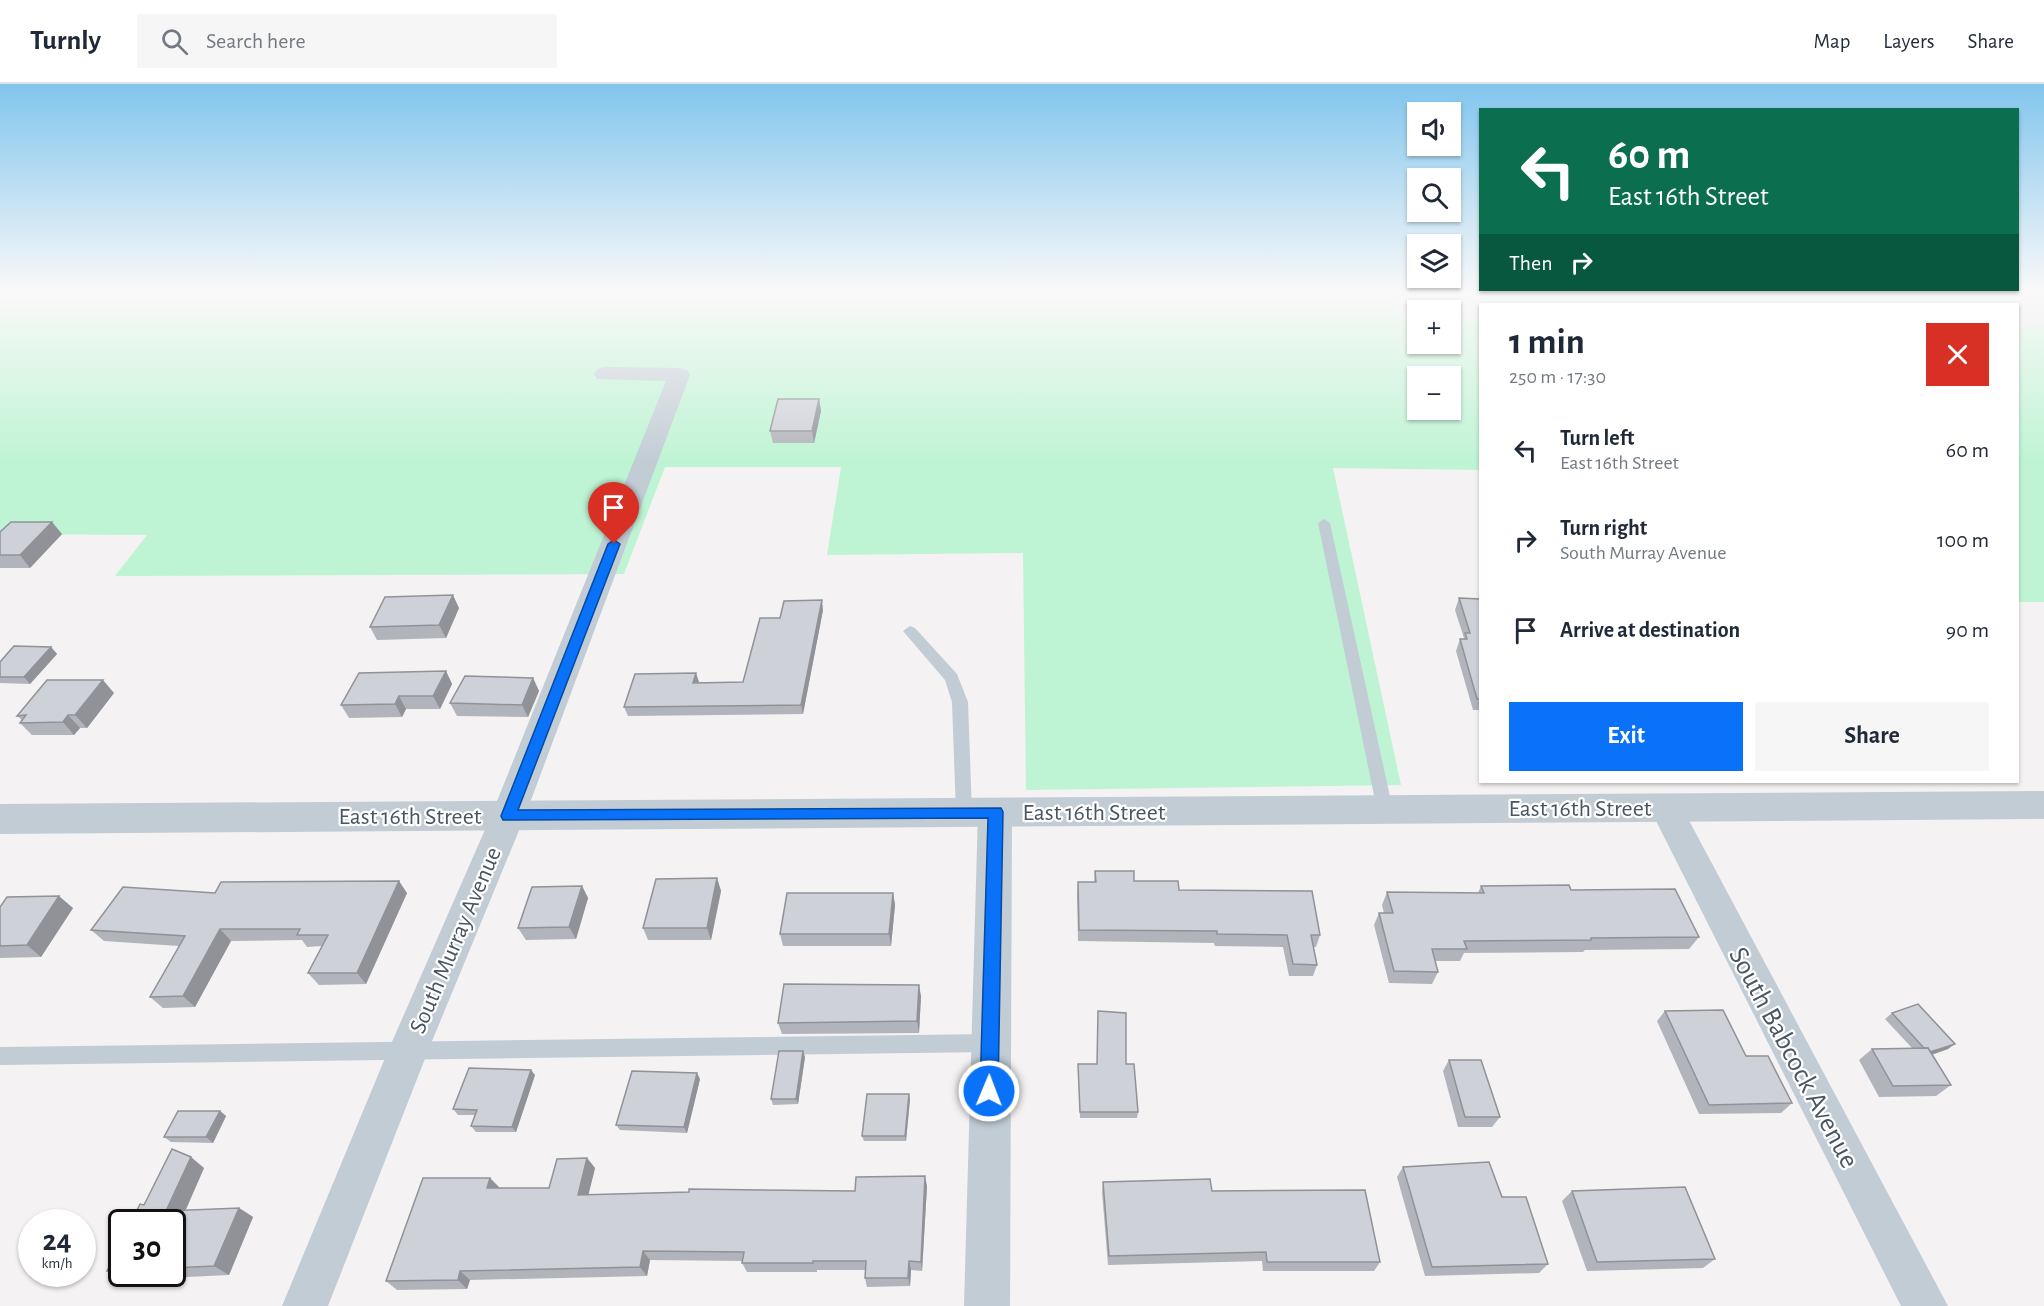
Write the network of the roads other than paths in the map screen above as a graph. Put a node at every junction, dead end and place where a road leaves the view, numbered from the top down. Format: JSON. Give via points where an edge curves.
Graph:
{"nodes":[{"id":1,"x":605,"y":374,"type":"dead end"},
{"id":2,"x":1324,"y":523,"type":"dead end"},
{"id":3,"x":910,"y":631,"type":"dead end"},
{"id":4,"x":2044,"y":805,"type":"edge"},
{"id":5,"x":1665,"y":807,"type":"junction"},
{"id":6,"x":1385,"y":810,"type":"junction"},
{"id":7,"x":980,"y":812,"type":"junction"},
{"id":8,"x":508,"y":816,"type":"junction"},
{"id":9,"x":0,"y":819,"type":"edge"},
{"id":10,"x":990,"y":1043,"type":"junction"},
{"id":11,"x":408,"y":1051,"type":"junction"},
{"id":12,"x":0,"y":1056,"type":"edge"},
{"id":13,"x":304,"y":1306,"type":"edge"},
{"id":14,"x":987,"y":1306,"type":"edge"},
{"id":15,"x":1925,"y":1306,"type":"edge"}],
"edges":[{"from":1,"to":8,"type":"street","name":"South Murray Avenue","via":[[680,375]]},
{"from":2,"to":6,"type":"lane"},
{"from":3,"to":7,"type":"lane","via":[[952,678]]},
{"from":4,"to":5,"type":"street","name":"East 16th Street"},
{"from":5,"to":6,"type":"street","name":"East 16th Street"},
{"from":5,"to":15,"type":"street","name":"South Babcock Avenue"},
{"from":6,"to":7,"type":"street","name":"East 16th Street"},
{"from":7,"to":8,"type":"street","name":"East 16th Street"},
{"from":7,"to":10,"type":"street"},
{"from":8,"to":9,"type":"street","name":"East 16th Street"},
{"from":8,"to":11,"type":"street","name":"South Murray Avenue"},
{"from":10,"to":11,"type":"lane"},
{"from":10,"to":14,"type":"street"},
{"from":11,"to":12,"type":"lane"},
{"from":11,"to":13,"type":"street","name":"South Murray Avenue"}]}
